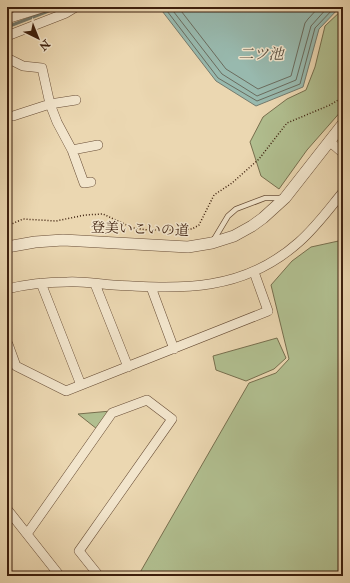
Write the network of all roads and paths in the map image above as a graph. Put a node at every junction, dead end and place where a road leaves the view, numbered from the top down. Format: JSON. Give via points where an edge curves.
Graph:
{"nodes":[{"id":1,"x":45,"y":7,"type":"edge"},
{"id":2,"x":76,"y":7,"type":"edge"},
{"id":3,"x":7,"y":18,"type":"edge"},
{"id":4,"x":7,"y":36,"type":"edge"},
{"id":5,"x":7,"y":58,"type":"edge"},
{"id":6,"x":343,"y":97,"type":"edge"},
{"id":7,"x":76,"y":100,"type":"dead end"},
{"id":8,"x":50,"y":104,"type":"junction"},
{"id":9,"x":13,"y":116,"type":"dead end"},
{"id":10,"x":343,"y":124,"type":"edge"},
{"id":11,"x":329,"y":141,"type":"junction"},
{"id":12,"x":98,"y":145,"type":"dead end"},
{"id":13,"x":72,"y":150,"type":"junction"},
{"id":14,"x":343,"y":153,"type":"edge"},
{"id":15,"x":91,"y":182,"type":"dead end"},
{"id":16,"x":343,"y":192,"type":"edge"},
{"id":17,"x":285,"y":198,"type":"junction"},
{"id":18,"x":7,"y":226,"type":"edge"},
{"id":19,"x":212,"y":242,"type":"junction"},
{"id":20,"x":7,"y":247,"type":"edge"},
{"id":21,"x":254,"y":272,"type":"junction"},
{"id":22,"x":41,"y":283,"type":"junction"},
{"id":23,"x":95,"y":284,"type":"junction"},
{"id":24,"x":151,"y":287,"type":"junction"},
{"id":25,"x":7,"y":289,"type":"edge"},
{"id":26,"x":8,"y":343,"type":"edge"},
{"id":27,"x":174,"y":349,"type":"junction"},
{"id":28,"x":128,"y":367,"type":"junction"},
{"id":29,"x":81,"y":386,"type":"junction"},
{"id":30,"x":7,"y":509,"type":"edge"},
{"id":31,"x":27,"y":534,"type":"junction"},
{"id":32,"x":60,"y":576,"type":"edge"},
{"id":33,"x":99,"y":576,"type":"edge"}],
"edges":[{"from":1,"to":3,"type":"street"},
{"from":2,"to":4,"type":"street"},
{"from":5,"to":8,"type":"street","via":[[23,66],[42,68]]},
{"from":6,"to":18,"type":"path","via":[[287,123],[259,159],[214,195],[199,225],[192,229],[133,228],[103,214],[56,221],[23,220]]},
{"from":7,"to":8,"type":"street"},
{"from":8,"to":9,"type":"street"},
{"from":8,"to":13,"type":"street"},
{"from":10,"to":11,"type":"street","name":"登美いこいの道"},
{"from":11,"to":14,"type":"street"},
{"from":11,"to":17,"type":"street","name":"登美いこいの道"},
{"from":12,"to":13,"type":"street"},
{"from":13,"to":15,"type":"street","via":[[84,183]]},
{"from":16,"to":21,"type":"street","via":[[300,241]]},
{"from":17,"to":19,"type":"street","name":"登美いこいの道","via":[[252,226],[234,236]]},
{"from":17,"to":19,"type":"lane","via":[[265,198],[236,209],[228,216]]},
{"from":19,"to":20,"type":"street","name":"登美いこいの道","via":[[188,246],[63,240]]},
{"from":21,"to":24,"type":"street","via":[[201,286]]},
{"from":21,"to":27,"type":"street","via":[[268,311]]},
{"from":22,"to":23,"type":"street"},
{"from":22,"to":25,"type":"street"},
{"from":22,"to":29,"type":"street"},
{"from":23,"to":24,"type":"street"},
{"from":23,"to":28,"type":"street"},
{"from":24,"to":27,"type":"street"},
{"from":26,"to":29,"type":"street","via":[[16,366],[66,391]]},
{"from":27,"to":28,"type":"street"},
{"from":28,"to":29,"type":"street"},
{"from":30,"to":31,"type":"street"},
{"from":31,"to":32,"type":"street"},
{"from":31,"to":33,"type":"street","via":[[112,413],[147,400],[172,419],[79,551]]}]}
